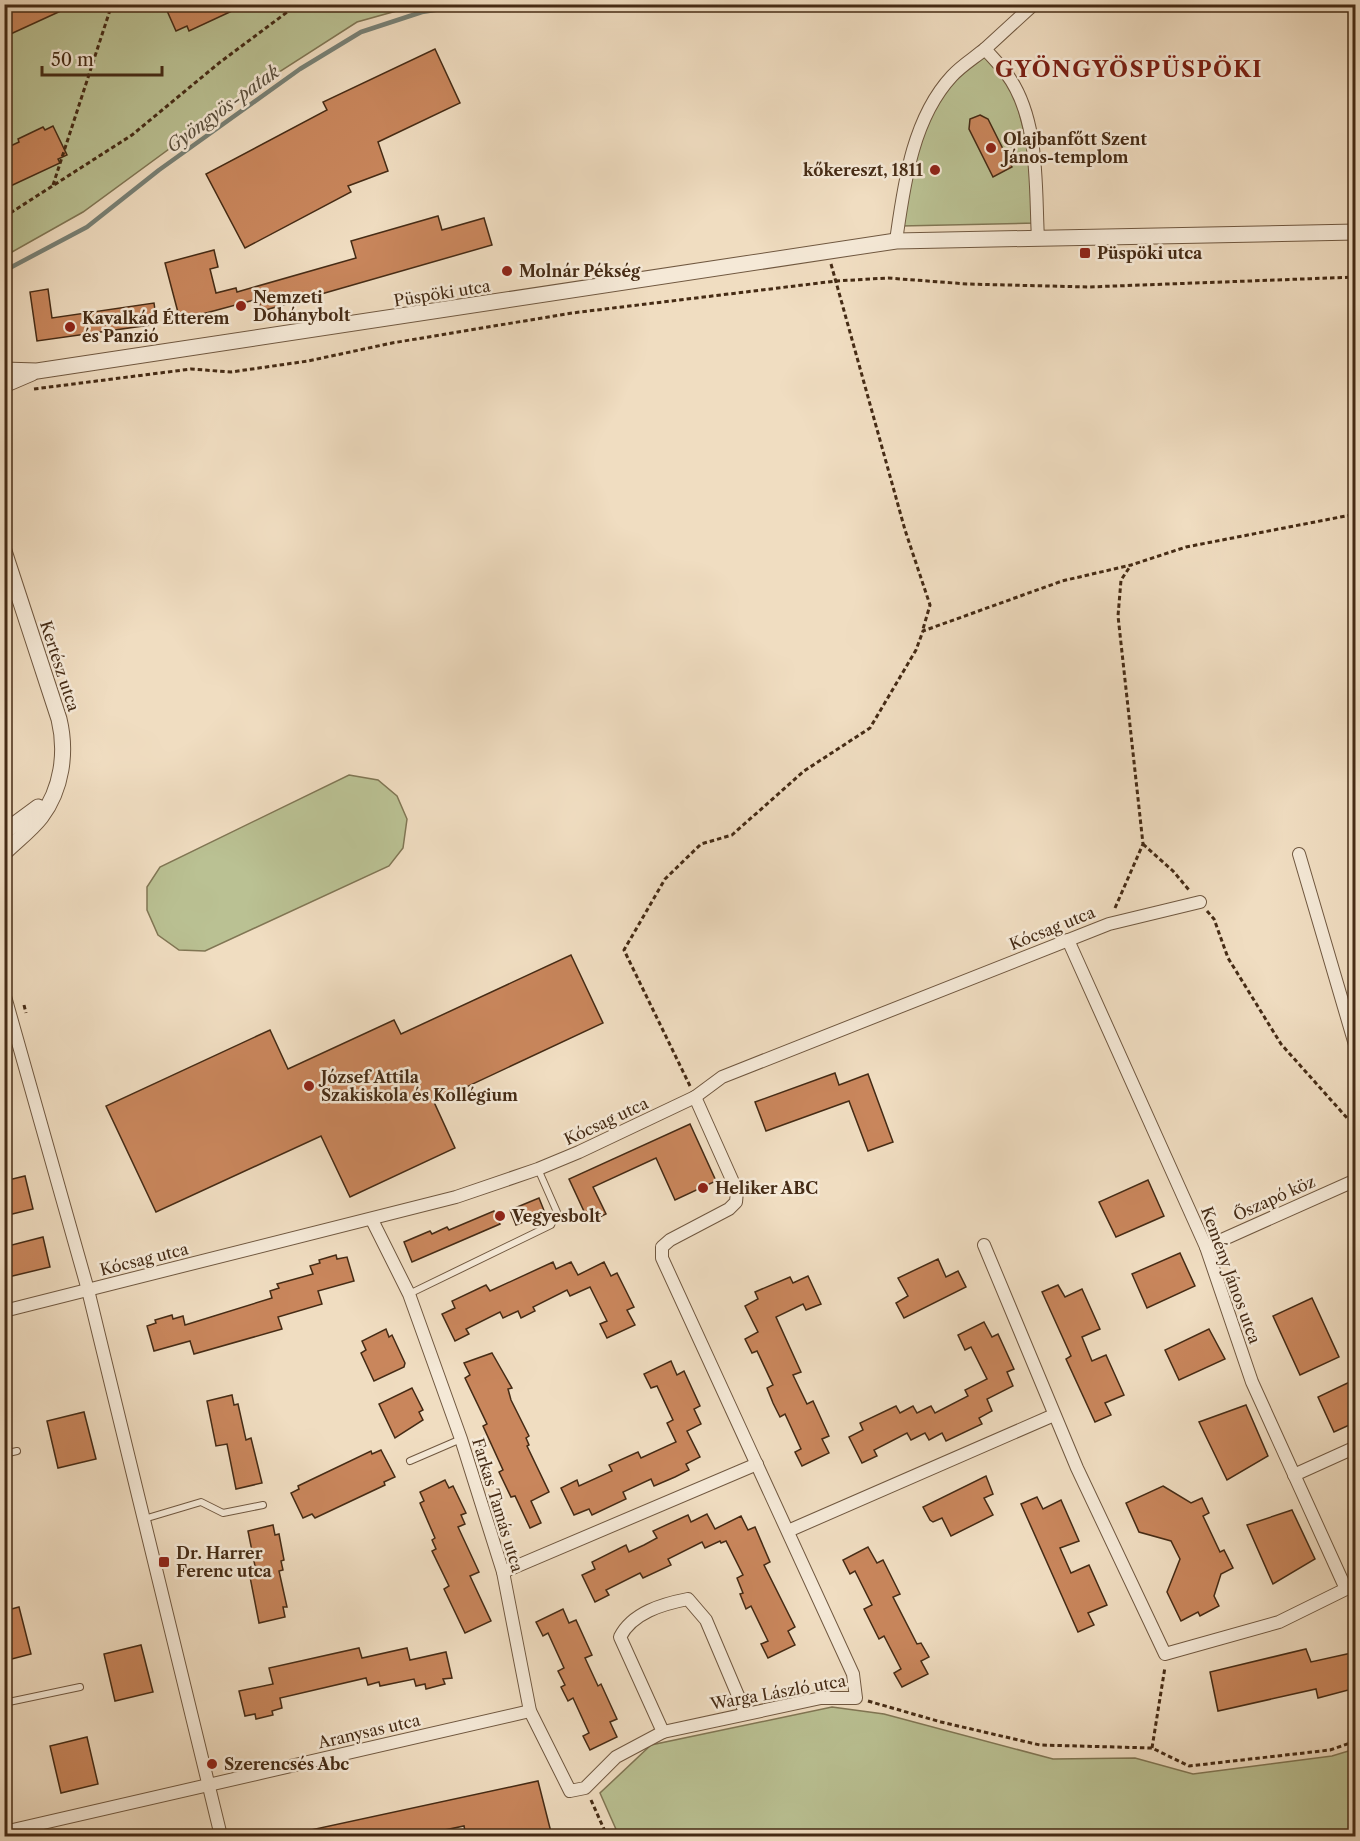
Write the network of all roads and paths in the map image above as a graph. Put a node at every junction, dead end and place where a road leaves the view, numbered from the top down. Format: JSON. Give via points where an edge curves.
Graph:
{"nodes":[{"id":1,"x":112,"y":4,"type":"edge"},
{"id":2,"x":298,"y":4,"type":"edge"},
{"id":3,"x":1034,"y":4,"type":"edge"},
{"id":4,"x":985,"y":49,"type":"junction"},
{"id":5,"x":52,"y":186,"type":"junction"},
{"id":6,"x":4,"y":217,"type":"edge"},
{"id":7,"x":1356,"y":232,"type":"edge"},
{"id":8,"x":1038,"y":239,"type":"junction"},
{"id":9,"x":896,"y":241,"type":"junction"},
{"id":10,"x":827,"y":251,"type":"junction"},
{"id":11,"x":1356,"y":277,"type":"edge"},
{"id":12,"x":836,"y":281,"type":"junction"},
{"id":13,"x":4,"y":370,"type":"edge"},
{"id":14,"x":37,"y":371,"type":"junction"},
{"id":15,"x":4,"y":385,"type":"edge"},
{"id":16,"x":29,"y":389,"type":"dead end"},
{"id":17,"x":1356,"y":514,"type":"edge"},
{"id":18,"x":4,"y":551,"type":"edge"},
{"id":19,"x":1131,"y":565,"type":"junction"},
{"id":20,"x":922,"y":631,"type":"junction"},
{"id":21,"x":54,"y":793,"type":"junction"},
{"id":22,"x":4,"y":832,"type":"edge"},
{"id":23,"x":1143,"y":844,"type":"junction"},
{"id":24,"x":4,"y":853,"type":"edge"},
{"id":25,"x":1299,"y":854,"type":"dead end"},
{"id":26,"x":1200,"y":902,"type":"junction"},
{"id":27,"x":1109,"y":924,"type":"junction"},
{"id":28,"x":1068,"y":940,"type":"junction"},
{"id":29,"x":4,"y":993,"type":"edge"},
{"id":30,"x":1356,"y":1048,"type":"edge"},
{"id":31,"x":695,"y":1097,"type":"junction"},
{"id":32,"x":1356,"y":1128,"type":"edge"},
{"id":33,"x":538,"y":1169,"type":"junction"},
{"id":34,"x":1356,"y":1180,"type":"edge"},
{"id":35,"x":372,"y":1220,"type":"junction"},
{"id":36,"x":984,"y":1245,"type":"dead end"},
{"id":37,"x":1206,"y":1247,"type":"junction"},
{"id":38,"x":88,"y":1290,"type":"junction"},
{"id":39,"x":409,"y":1294,"type":"junction"},
{"id":40,"x":4,"y":1311,"type":"edge"},
{"id":41,"x":1054,"y":1415,"type":"junction"},
{"id":42,"x":461,"y":1439,"type":"junction"},
{"id":43,"x":1356,"y":1447,"type":"edge"},
{"id":44,"x":16,"y":1451,"type":"dead end"},
{"id":45,"x":4,"y":1454,"type":"edge"},
{"id":46,"x":410,"y":1461,"type":"dead end"},
{"id":47,"x":757,"y":1464,"type":"junction"},
{"id":48,"x":1294,"y":1475,"type":"junction"},
{"id":49,"x":263,"y":1505,"type":"dead end"},
{"id":50,"x":144,"y":1519,"type":"junction"},
{"id":51,"x":788,"y":1530,"type":"junction"},
{"id":52,"x":503,"y":1572,"type":"junction"},
{"id":53,"x":1165,"y":1654,"type":"junction"},
{"id":54,"x":80,"y":1687,"type":"dead end"},
{"id":55,"x":856,"y":1698,"type":"junction"},
{"id":56,"x":4,"y":1703,"type":"edge"},
{"id":57,"x":530,"y":1711,"type":"junction"},
{"id":58,"x":745,"y":1712,"type":"junction"},
{"id":59,"x":663,"y":1732,"type":"junction"},
{"id":60,"x":1356,"y":1741,"type":"edge"},
{"id":61,"x":1152,"y":1748,"type":"junction"},
{"id":62,"x":208,"y":1785,"type":"junction"},
{"id":63,"x":585,"y":1788,"type":"junction"},
{"id":64,"x":5,"y":1828,"type":"edge"},
{"id":65,"x":221,"y":1836,"type":"edge"},
{"id":66,"x":607,"y":1836,"type":"edge"}],
"edges":[{"from":1,"to":5,"type":"path"},
{"from":2,"to":5,"type":"path","via":[[132,135]]},
{"from":3,"to":4,"type":"street"},
{"from":4,"to":8,"type":"street","via":[[1007,74],[1026,116],[1034,155]]},
{"from":4,"to":9,"type":"street","via":[[953,74],[926,113]]},
{"from":5,"to":6,"type":"path"},
{"from":7,"to":8,"type":"street","name":"Püspöki utca"},
{"from":8,"to":9,"type":"street","name":"Püspöki utca"},
{"from":9,"to":10,"type":"street","name":"Püspöki utca"},
{"from":10,"to":12,"type":"path"},
{"from":10,"to":14,"type":"street","name":"Püspöki utca"},
{"from":11,"to":12,"type":"path","via":[[1088,287],[888,278]]},
{"from":12,"to":16,"type":"path","via":[[572,313],[231,372],[191,369]]},
{"from":12,"to":20,"type":"path","via":[[905,530],[930,605]]},
{"from":13,"to":14,"type":"street"},
{"from":14,"to":15,"type":"street"},
{"from":17,"to":19,"type":"path","via":[[1186,547]]},
{"from":18,"to":21,"type":"street","name":"Kertész utca","via":[[62,732],[64,746]]},
{"from":19,"to":20,"type":"path","via":[[1062,581]]},
{"from":19,"to":23,"type":"path","via":[[1121,580],[1118,616]]},
{"from":20,"to":31,"type":"path","via":[[916,650],[870,728],[804,771],[732,835],[701,844],[665,879],[624,950]]},
{"from":21,"to":22,"type":"street"},
{"from":21,"to":24,"type":"street","name":"Kertész utca","via":[[41,817]]},
{"from":23,"to":26,"type":"path"},
{"from":23,"to":27,"type":"path"},
{"from":25,"to":30,"type":"street"},
{"from":26,"to":27,"type":"street","name":"Kócsag utca"},
{"from":26,"to":32,"type":"path","via":[[1214,919],[1228,958],[1281,1044]]},
{"from":27,"to":28,"type":"street","name":"Kócsag utca"},
{"from":28,"to":31,"type":"street","name":"Kócsag utca","via":[[722,1077]]},
{"from":28,"to":37,"type":"street","name":"Kemény János utca"},
{"from":29,"to":38,"type":"street"},
{"from":31,"to":33,"type":"street","name":"Kócsag utca"},
{"from":31,"to":47,"type":"street","name":"Warga László utca","via":[[736,1191],[736,1202],[670,1240],[662,1247],[663,1258]]},
{"from":33,"to":35,"type":"street","name":"Kócsag utca"},
{"from":33,"to":39,"type":"lane","via":[[557,1212],[551,1225]]},
{"from":34,"to":37,"type":"street","name":"Őszapó köz"},
{"from":35,"to":38,"type":"street","name":"Kócsag utca"},
{"from":35,"to":39,"type":"street","name":"Farkas Tamás utca"},
{"from":36,"to":41,"type":"street"},
{"from":37,"to":48,"type":"street","name":"Kemény János utca","via":[[1252,1382]]},
{"from":38,"to":40,"type":"street","name":"Kócsag utca"},
{"from":38,"to":50,"type":"street"},
{"from":39,"to":42,"type":"street","name":"Farkas Tamás utca"},
{"from":41,"to":51,"type":"street"},
{"from":41,"to":53,"type":"street"},
{"from":42,"to":46,"type":"lane"},
{"from":42,"to":52,"type":"street","name":"Farkas Tamás utca"},
{"from":43,"to":48,"type":"street"},
{"from":44,"to":45,"type":"lane"},
{"from":47,"to":51,"type":"street","name":"Warga László utca"},
{"from":47,"to":52,"type":"street"},
{"from":48,"to":53,"type":"street","name":"Kemény János utca","via":[[1346,1589],[1278,1622]]},
{"from":49,"to":50,"type":"lane","via":[[223,1514],[201,1502]]},
{"from":50,"to":62,"type":"street"},
{"from":51,"to":55,"type":"street","name":"Warga László utca","via":[[853,1674]]},
{"from":52,"to":57,"type":"street","name":"Farkas Tamás utca"},
{"from":53,"to":61,"type":"path","via":[[1165,1676]]},
{"from":54,"to":56,"type":"lane"},
{"from":55,"to":58,"type":"street","name":"Warga László utca","via":[[821,1698]]},
{"from":55,"to":61,"type":"path","via":[[1040,1745]]},
{"from":57,"to":62,"type":"street","name":"Aranysas utca"},
{"from":57,"to":63,"type":"street","name":"Farkas Tamás utca","via":[[570,1791]]},
{"from":58,"to":59,"type":"street","name":"Warga László utca"},
{"from":58,"to":59,"type":"street","via":[[706,1620],[688,1599],[668,1603],[627,1623],[620,1637]]},
{"from":59,"to":63,"type":"street","name":"Warga László utca","via":[[616,1757]]},
{"from":60,"to":61,"type":"path","via":[[1330,1750],[1190,1766]]},
{"from":62,"to":64,"type":"street","name":"Aranysas utca"},
{"from":62,"to":65,"type":"street"},
{"from":63,"to":66,"type":"path"}]}
